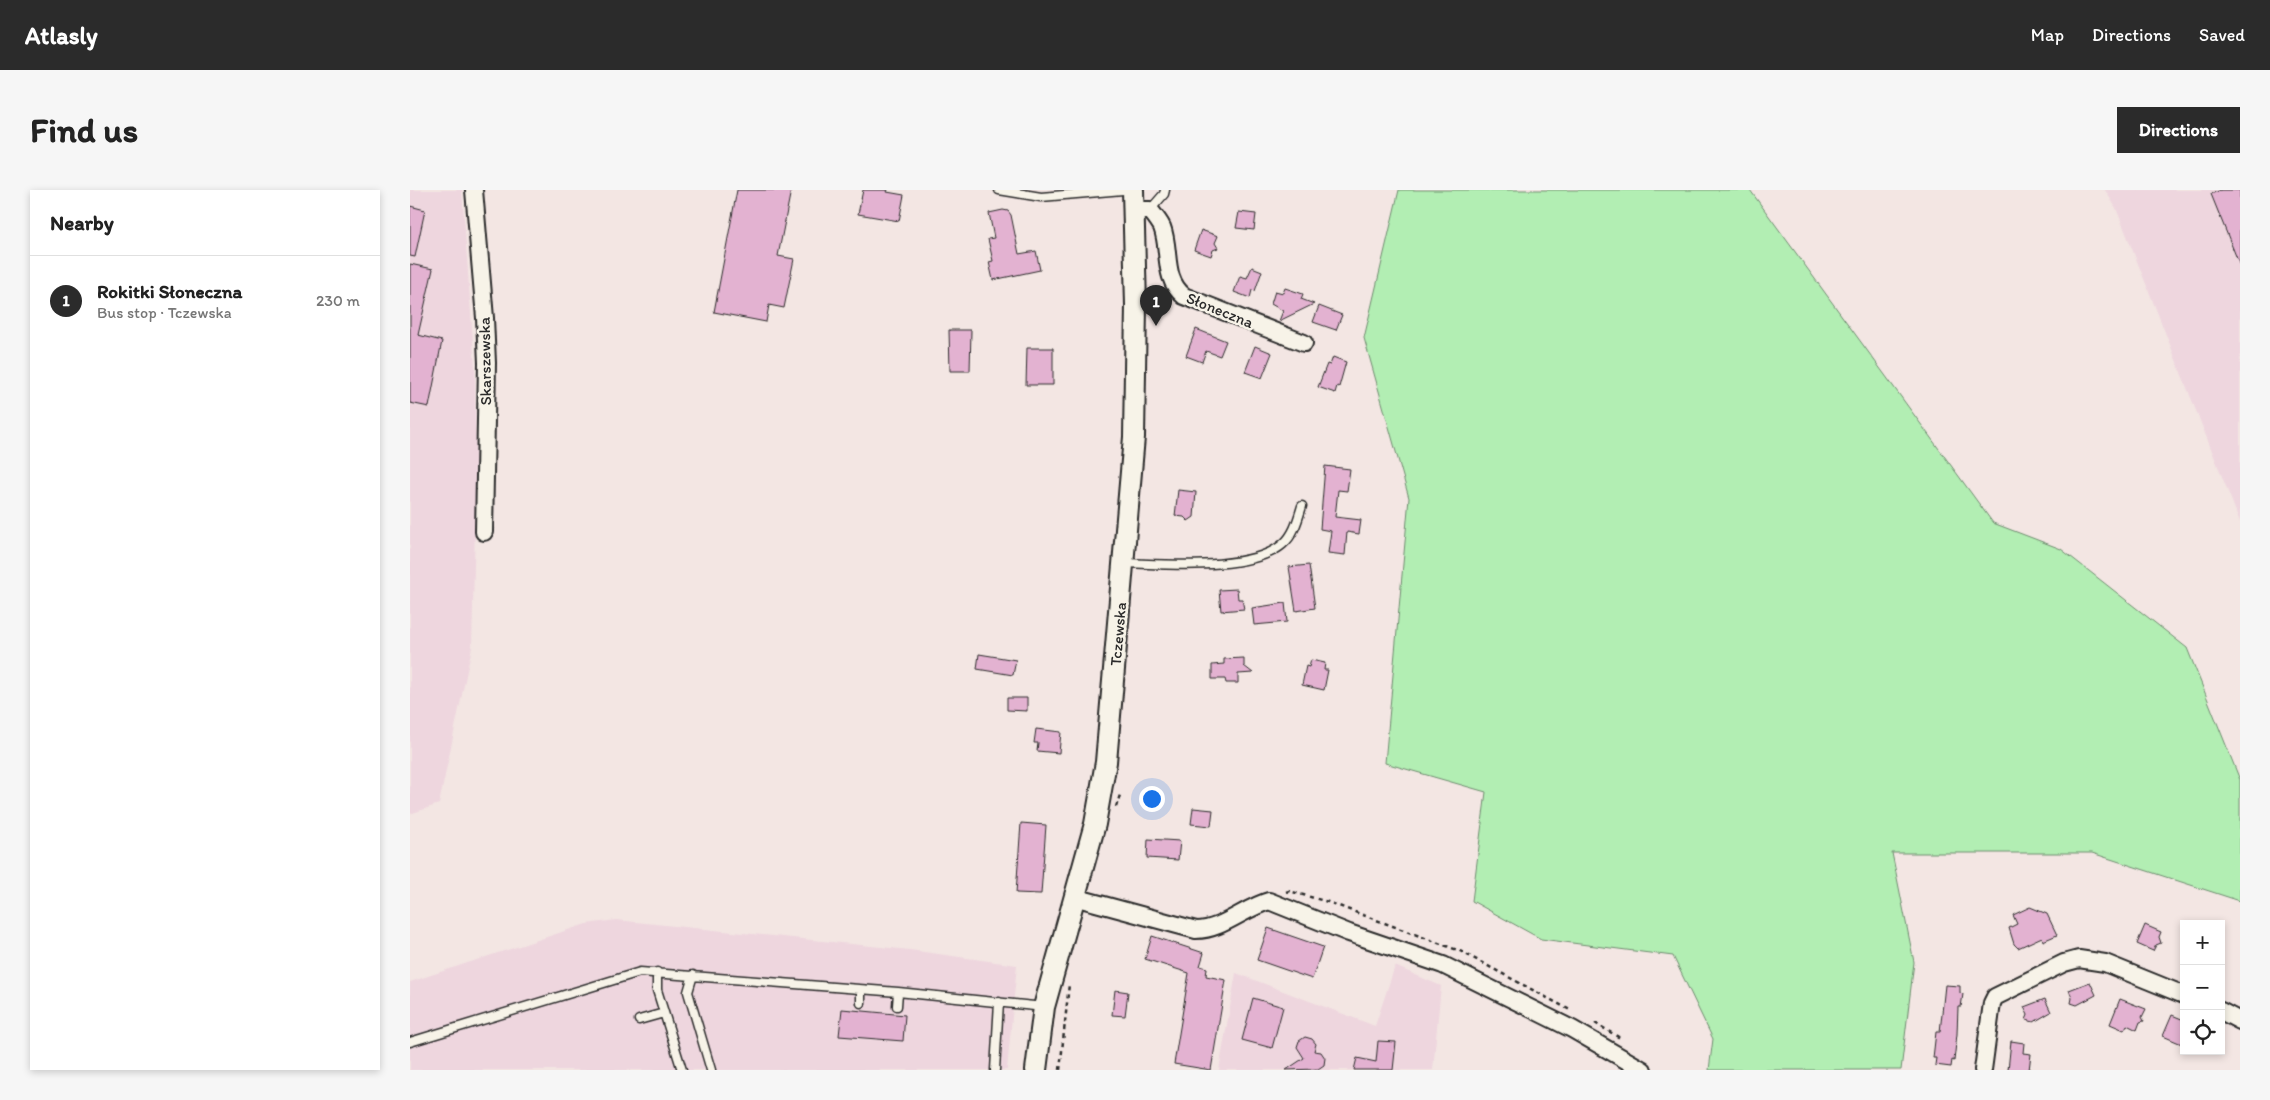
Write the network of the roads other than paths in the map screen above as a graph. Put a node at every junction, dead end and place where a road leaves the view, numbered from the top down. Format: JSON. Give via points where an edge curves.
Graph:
{"nodes":[{"id":1,"x":474,"y":190,"type":"edge"},
{"id":2,"x":999,"y":190,"type":"edge"},
{"id":3,"x":1123,"y":190,"type":"edge"},
{"id":4,"x":1133,"y":190,"type":"edge"},
{"id":5,"x":1165,"y":190,"type":"edge"},
{"id":6,"x":1054,"y":193,"type":"edge"},
{"id":7,"x":1142,"y":210,"type":"junction"},
{"id":8,"x":1304,"y":343,"type":"dead end"},
{"id":9,"x":1302,"y":506,"type":"dead end"},
{"id":10,"x":484,"y":532,"type":"dead end"},
{"id":11,"x":1124,"y":563,"type":"junction"},
{"id":12,"x":1074,"y":897,"type":"junction"},
{"id":13,"x":657,"y":972,"type":"junction"},
{"id":14,"x":693,"y":974,"type":"junction"},
{"id":15,"x":862,"y":990,"type":"junction"},
{"id":16,"x":898,"y":992,"type":"junction"},
{"id":17,"x":2180,"y":993,"type":"edge"},
{"id":18,"x":999,"y":1002,"type":"junction"},
{"id":19,"x":861,"y":1003,"type":"dead end"},
{"id":20,"x":897,"y":1006,"type":"dead end"},
{"id":21,"x":1044,"y":1007,"type":"junction"},
{"id":22,"x":664,"y":1013,"type":"junction"},
{"id":23,"x":2225,"y":1013,"type":"edge"},
{"id":24,"x":639,"y":1020,"type":"dead end"},
{"id":25,"x":2240,"y":1021,"type":"edge"},
{"id":26,"x":410,"y":1042,"type":"edge"},
{"id":27,"x":682,"y":1070,"type":"edge"},
{"id":28,"x":711,"y":1070,"type":"edge"},
{"id":29,"x":995,"y":1070,"type":"edge"},
{"id":30,"x":1036,"y":1070,"type":"edge"},
{"id":31,"x":1643,"y":1070,"type":"edge"},
{"id":32,"x":1983,"y":1070,"type":"edge"}],
"edges":[{"from":1,"to":10,"type":"street","name":"Skarszewska","via":[[487,364]]},
{"from":2,"to":6,"type":"lane","via":[[1041,197]]},
{"from":3,"to":6,"type":"lane"},
{"from":4,"to":7,"type":"street","name":"Tczewska"},
{"from":5,"to":7,"type":"lane"},
{"from":7,"to":8,"type":"street","name":"Słoneczna","via":[[1162,227],[1170,278],[1178,291],[1191,300]]},
{"from":7,"to":11,"type":"street","name":"Tczewska","via":[[1136,306],[1135,408]]},
{"from":9,"to":11,"type":"lane","via":[[1298,521],[1284,543],[1258,556],[1207,565]]},
{"from":11,"to":12,"type":"street","name":"Tczewska","via":[[1103,788]]},
{"from":12,"to":21,"type":"street","name":"Tczewska"},
{"from":12,"to":31,"type":"street","via":[[1196,930],[1215,927],[1269,900],[1349,933],[1443,965],[1572,1029]]},
{"from":13,"to":14,"type":"lane"},
{"from":13,"to":22,"type":"lane","via":[[657,990]]},
{"from":13,"to":26,"type":"lane","via":[[634,973]]},
{"from":14,"to":15,"type":"lane"},
{"from":14,"to":28,"type":"lane","via":[[688,992]]},
{"from":15,"to":16,"type":"lane"},
{"from":15,"to":19,"type":"lane"},
{"from":16,"to":18,"type":"lane"},
{"from":16,"to":20,"type":"lane"},
{"from":17,"to":32,"type":"street","via":[[2105,962],[2079,958],[2064,963],[1995,996]]},
{"from":18,"to":21,"type":"lane"},
{"from":18,"to":29,"type":"lane"},
{"from":21,"to":30,"type":"street","name":"Tczewska"},
{"from":22,"to":24,"type":"lane"},
{"from":22,"to":27,"type":"lane"},
{"from":23,"to":25,"type":"street"}]}
